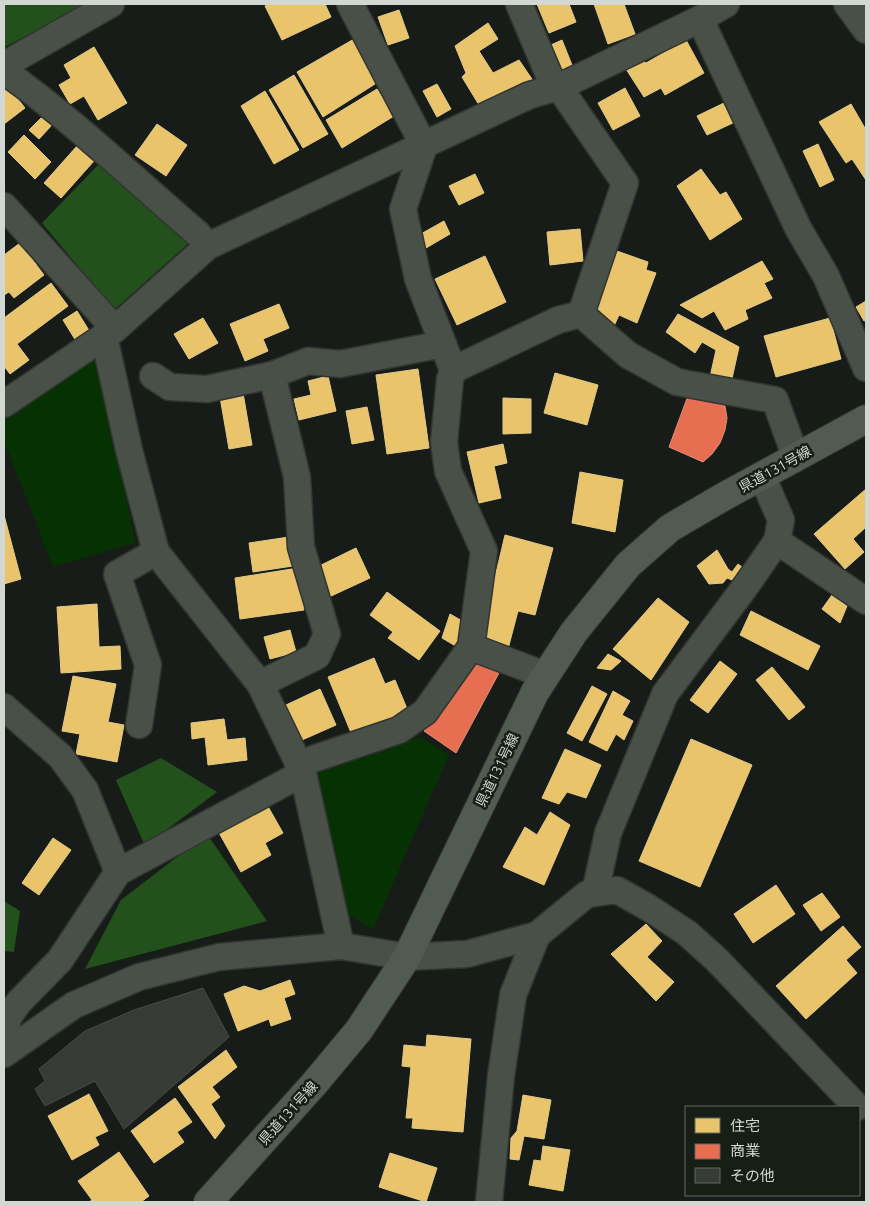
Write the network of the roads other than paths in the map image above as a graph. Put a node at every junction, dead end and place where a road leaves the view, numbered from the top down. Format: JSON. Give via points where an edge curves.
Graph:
{"nodes":[{"id":1,"x":111,"y":4,"type":"edge"},
{"id":2,"x":350,"y":4,"type":"edge"},
{"id":3,"x":519,"y":4,"type":"edge"},
{"id":4,"x":726,"y":4,"type":"edge"},
{"id":5,"x":847,"y":4,"type":"edge"},
{"id":6,"x":700,"y":19,"type":"junction"},
{"id":7,"x":866,"y":30,"type":"edge"},
{"id":8,"x":4,"y":65,"type":"edge"},
{"id":9,"x":4,"y":71,"type":"edge"},
{"id":10,"x":556,"y":87,"type":"junction"},
{"id":11,"x":424,"y":146,"type":"junction"},
{"id":12,"x":4,"y":206,"type":"edge"},
{"id":13,"x":208,"y":246,"type":"junction"},
{"id":14,"x":582,"y":314,"type":"junction"},
{"id":15,"x":110,"y":333,"type":"junction"},
{"id":16,"x":443,"y":344,"type":"junction"},
{"id":17,"x":866,"y":368,"type":"edge"},
{"id":18,"x":452,"y":370,"type":"junction"},
{"id":19,"x":272,"y":375,"type":"junction"},
{"id":20,"x":153,"y":376,"type":"dead end"},
{"id":21,"x":4,"y":404,"type":"edge"},
{"id":22,"x":866,"y":419,"type":"edge"},
{"id":23,"x":796,"y":458,"type":"junction"},
{"id":24,"x":762,"y":476,"type":"junction"},
{"id":25,"x":777,"y":541,"type":"junction"},
{"id":26,"x":156,"y":552,"type":"junction"},
{"id":27,"x":866,"y":600,"type":"edge"},
{"id":28,"x":471,"y":647,"type":"junction"},
{"id":29,"x":545,"y":675,"type":"junction"},
{"id":30,"x":260,"y":684,"type":"junction"},
{"id":31,"x":4,"y":708,"type":"edge"},
{"id":32,"x":139,"y":725,"type":"dead end"},
{"id":33,"x":301,"y":768,"type":"junction"},
{"id":34,"x":118,"y":872,"type":"junction"},
{"id":35,"x":594,"y":893,"type":"junction"},
{"id":36,"x":537,"y":935,"type":"junction"},
{"id":37,"x":341,"y":946,"type":"junction"},
{"id":38,"x":408,"y":957,"type":"junction"},
{"id":39,"x":6,"y":1052,"type":"edge"},
{"id":40,"x":856,"y":1106,"type":"edge"},
{"id":41,"x":208,"y":1202,"type":"edge"},
{"id":42,"x":489,"y":1202,"type":"edge"}],
"edges":[{"from":1,"to":8,"type":"street"},
{"from":2,"to":11,"type":"street"},
{"from":3,"to":10,"type":"street"},
{"from":4,"to":6,"type":"street"},
{"from":5,"to":7,"type":"street"},
{"from":6,"to":10,"type":"street"},
{"from":6,"to":17,"type":"street","via":[[798,228],[826,276]]},
{"from":9,"to":13,"type":"street","via":[[68,120]]},
{"from":10,"to":11,"type":"street","via":[[530,95]]},
{"from":10,"to":14,"type":"street","via":[[625,183]]},
{"from":11,"to":13,"type":"street"},
{"from":11,"to":16,"type":"street","via":[[403,209],[418,279]]},
{"from":12,"to":15,"type":"street"},
{"from":13,"to":15,"type":"street"},
{"from":14,"to":18,"type":"street","via":[[558,320]]},
{"from":14,"to":23,"type":"street","via":[[628,355],[677,382],[775,400]]},
{"from":15,"to":21,"type":"street"},
{"from":15,"to":26,"type":"street","via":[[129,450]]},
{"from":16,"to":18,"type":"street"},
{"from":16,"to":19,"type":"street","via":[[340,364],[308,361]]},
{"from":18,"to":28,"type":"street","via":[[444,442],[448,471],[484,551]]},
{"from":19,"to":20,"type":"street","via":[[207,389],[170,387]]},
{"from":19,"to":30,"type":"street","via":[[297,477],[301,546],[327,634],[317,656]]},
{"from":22,"to":23,"type":"main road","name":"県道131号線"},
{"from":23,"to":24,"type":"main road","name":"県道131号線"},
{"from":24,"to":25,"type":"street","via":[[782,520]]},
{"from":24,"to":29,"type":"main road","name":"県道131号線","via":[[670,528],[628,565],[574,632]]},
{"from":25,"to":27,"type":"street"},
{"from":25,"to":35,"type":"street","via":[[664,694],[608,833]]},
{"from":26,"to":30,"type":"street"},
{"from":26,"to":32,"type":"street","via":[[117,574],[148,665]]},
{"from":28,"to":29,"type":"street"},
{"from":28,"to":33,"type":"street","via":[[425,712],[399,730]]},
{"from":29,"to":38,"type":"main road","name":"県道131号線"},
{"from":30,"to":33,"type":"street"},
{"from":31,"to":34,"type":"street","via":[[60,756],[85,790]]},
{"from":33,"to":34,"type":"street"},
{"from":33,"to":37,"type":"street"},
{"from":34,"to":39,"type":"street","via":[[60,960],[19,1002],[8,1019]]},
{"from":35,"to":36,"type":"street","via":[[587,894]]},
{"from":35,"to":40,"type":"street","via":[[617,890],[687,934],[717,960]]},
{"from":36,"to":38,"type":"street","via":[[467,954]]},
{"from":36,"to":42,"type":"street","via":[[513,995],[501,1076]]},
{"from":37,"to":38,"type":"street"},
{"from":37,"to":39,"type":"street","via":[[219,957],[139,977],[74,1005]]},
{"from":38,"to":41,"type":"main road","name":"県道131号線","via":[[359,1030]]}]}
